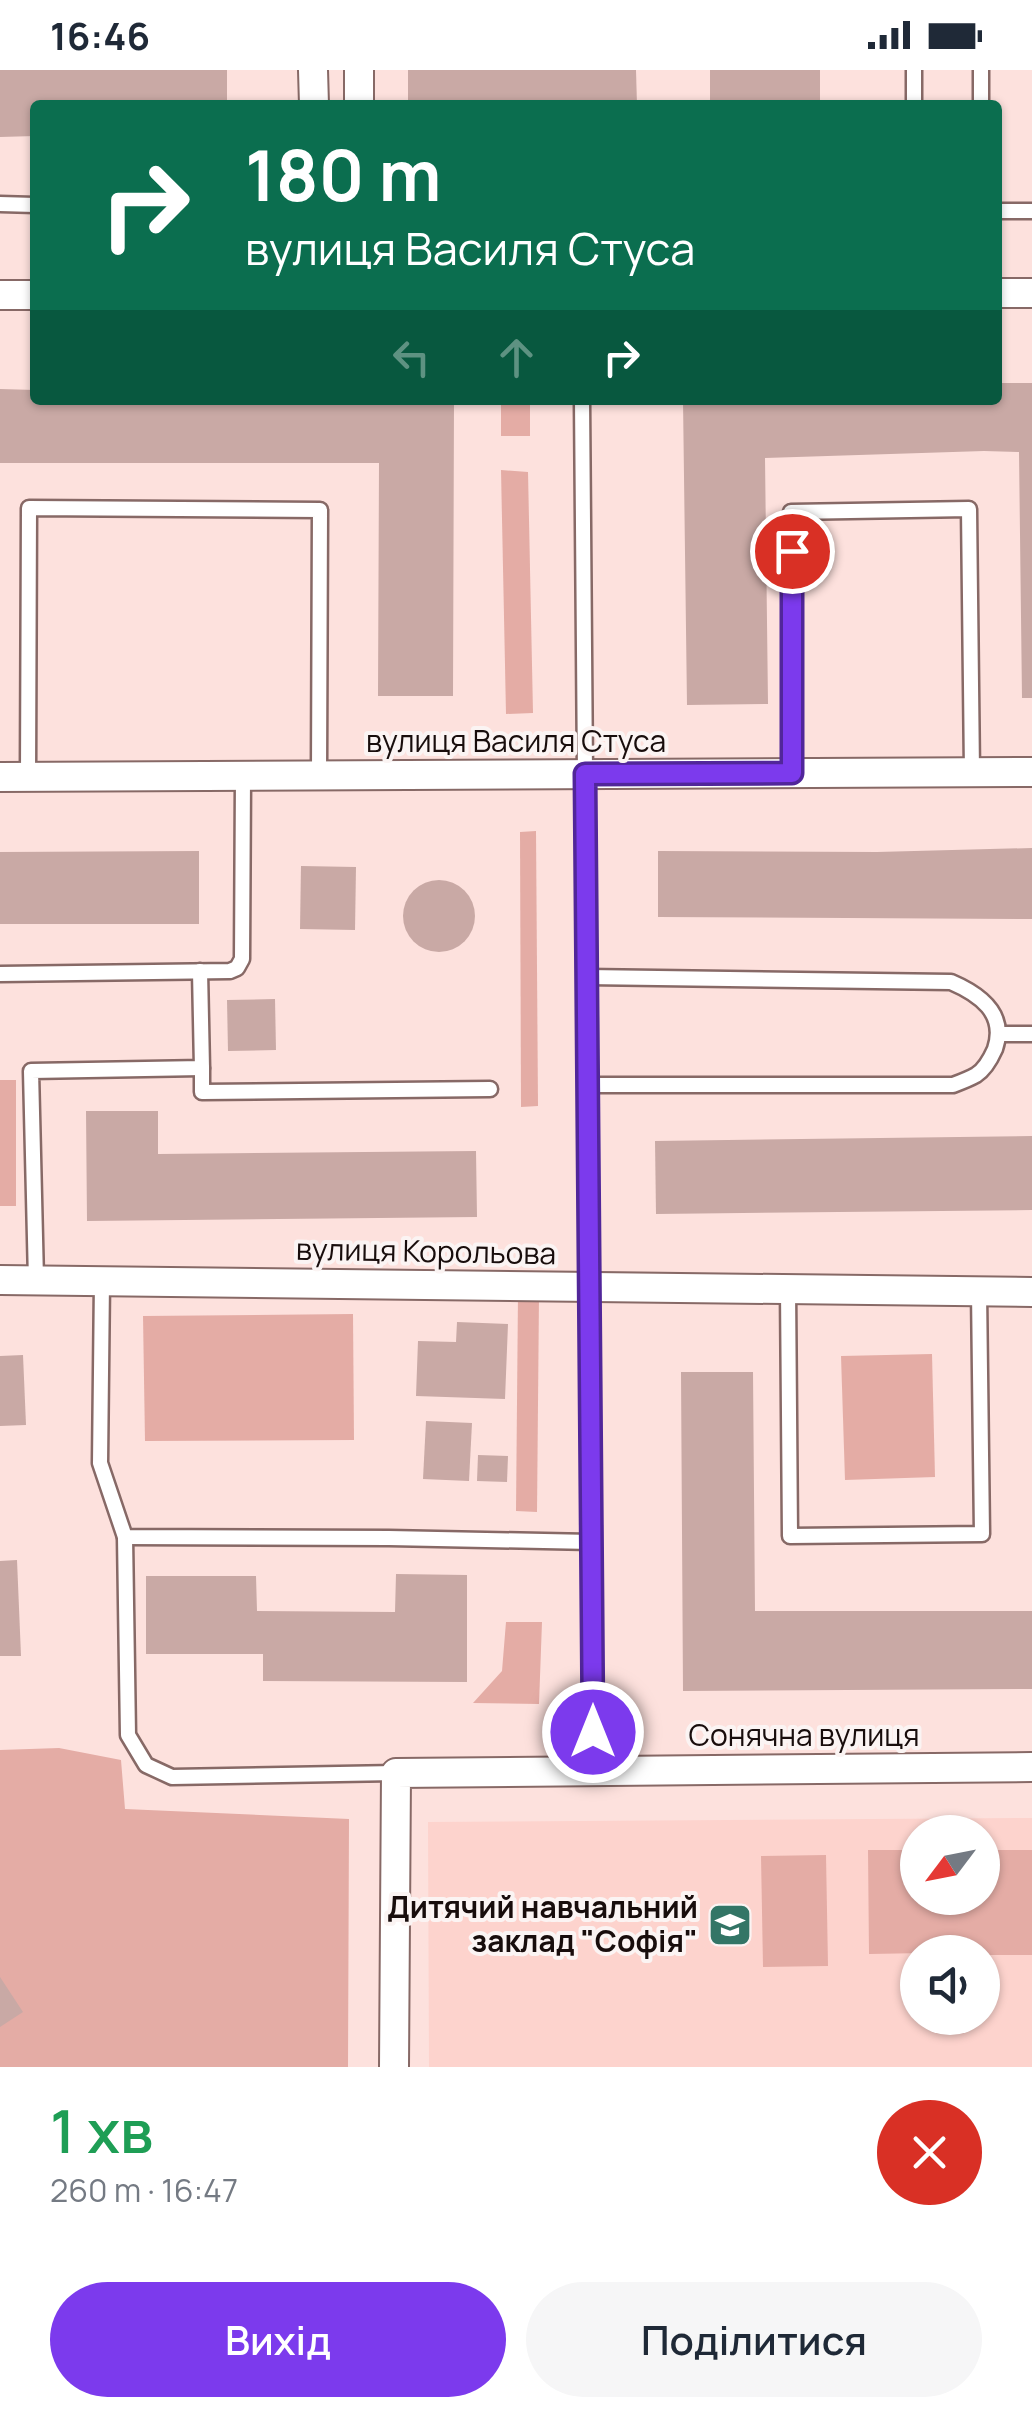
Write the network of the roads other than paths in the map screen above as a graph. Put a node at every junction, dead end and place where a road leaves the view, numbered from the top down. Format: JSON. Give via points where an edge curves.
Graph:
{"nodes":[{"id":1,"x":313,"y":70,"type":"edge"},
{"id":2,"x":359,"y":70,"type":"edge"},
{"id":3,"x":914,"y":70,"type":"edge"},
{"id":4,"x":981,"y":70,"type":"edge"},
{"id":5,"x":314,"y":100,"type":"edge"},
{"id":6,"x":359,"y":100,"type":"edge"},
{"id":7,"x":914,"y":100,"type":"edge"},
{"id":8,"x":981,"y":100,"type":"edge"},
{"id":9,"x":0,"y":204,"type":"edge"},
{"id":10,"x":30,"y":205,"type":"edge"},
{"id":11,"x":1002,"y":211,"type":"edge"},
{"id":12,"x":1032,"y":211,"type":"edge"},
{"id":13,"x":1002,"y":293,"type":"edge"},
{"id":14,"x":1032,"y":293,"type":"edge"},
{"id":15,"x":0,"y":295,"type":"edge"},
{"id":16,"x":30,"y":295,"type":"edge"},
{"id":17,"x":582,"y":405,"type":"edge"},
{"id":18,"x":972,"y":772,"type":"junction"},
{"id":19,"x":1032,"y":772,"type":"edge"},
{"id":20,"x":792,"y":773,"type":"junction"},
{"id":21,"x":585,"y":774,"type":"junction"},
{"id":22,"x":244,"y":776,"type":"junction"},
{"id":23,"x":319,"y":776,"type":"junction"},
{"id":24,"x":14,"y":777,"type":"edge"},
{"id":25,"x":200,"y":971,"type":"junction"},
{"id":26,"x":0,"y":974,"type":"edge"},
{"id":27,"x":587,"y":978,"type":"junction"},
{"id":28,"x":999,"y":1034,"type":"junction"},
{"id":29,"x":1032,"y":1034,"type":"edge"},
{"id":30,"x":202,"y":1068,"type":"junction"},
{"id":31,"x":588,"y":1085,"type":"junction"},
{"id":32,"x":490,"y":1089,"type":"dead end"},
{"id":33,"x":0,"y":1280,"type":"edge"},
{"id":34,"x":36,"y":1280,"type":"junction"},
{"id":35,"x":102,"y":1281,"type":"junction"},
{"id":36,"x":589,"y":1287,"type":"junction"},
{"id":37,"x":788,"y":1289,"type":"junction"},
{"id":38,"x":979,"y":1291,"type":"junction"},
{"id":39,"x":1032,"y":1292,"type":"edge"},
{"id":40,"x":125,"y":1538,"type":"junction"},
{"id":41,"x":592,"y":1542,"type":"junction"},
{"id":42,"x":1032,"y":1767,"type":"edge"},
{"id":43,"x":593,"y":1770,"type":"junction"},
{"id":44,"x":396,"y":1773,"type":"junction"},
{"id":45,"x":394,"y":2067,"type":"edge"}],
"edges":[{"from":1,"to":5,"type":"street"},
{"from":2,"to":6,"type":"street"},
{"from":3,"to":7,"type":"lane"},
{"from":4,"to":8,"type":"lane"},
{"from":9,"to":10,"type":"lane"},
{"from":11,"to":12,"type":"lane"},
{"from":13,"to":14,"type":"street"},
{"from":15,"to":16,"type":"street"},
{"from":17,"to":21,"type":"lane"},
{"from":18,"to":19,"type":"street","name":"вулиця Василя Стуса"},
{"from":18,"to":20,"type":"street","name":"вулиця Василя Стуса"},
{"from":18,"to":20,"type":"lane","via":[[969,509],[792,512]]},
{"from":20,"to":21,"type":"street","name":"вулиця Василя Стуса"},
{"from":21,"to":23,"type":"street","name":"вулиця Василя Стуса"},
{"from":21,"to":27,"type":"lane"},
{"from":22,"to":23,"type":"street","name":"вулиця Василя Стуса"},
{"from":22,"to":24,"type":"street","name":"вулиця Василя Стуса"},
{"from":22,"to":25,"type":"lane","via":[[242,959],[230,971]]},
{"from":23,"to":24,"type":"lane","via":[[320,510],[29,508]]},
{"from":25,"to":26,"type":"lane"},
{"from":25,"to":30,"type":"lane"},
{"from":27,"to":28,"type":"lane","via":[[951,982],[992,1010]]},
{"from":27,"to":31,"type":"lane"},
{"from":28,"to":29,"type":"lane"},
{"from":28,"to":31,"type":"lane","via":[[980,1073],[953,1085]]},
{"from":30,"to":32,"type":"lane","via":[[202,1092]]},
{"from":30,"to":34,"type":"lane","via":[[31,1070]]},
{"from":31,"to":36,"type":"lane"},
{"from":33,"to":34,"type":"street","name":"вулиця Корольова"},
{"from":34,"to":35,"type":"street","name":"вулиця Корольова"},
{"from":35,"to":36,"type":"street","name":"вулиця Корольова"},
{"from":35,"to":40,"type":"lane","via":[[100,1463]]},
{"from":36,"to":37,"type":"street","name":"вулиця Корольова"},
{"from":36,"to":41,"type":"lane"},
{"from":37,"to":38,"type":"street","name":"вулиця Корольова"},
{"from":37,"to":38,"type":"lane","via":[[790,1536],[982,1534]]},
{"from":38,"to":39,"type":"street","name":"вулиця Корольова"},
{"from":40,"to":41,"type":"lane"},
{"from":40,"to":44,"type":"lane","via":[[128,1735],[146,1765],[172,1777]]},
{"from":41,"to":43,"type":"lane"},
{"from":42,"to":43,"type":"street","name":"Сонячна вулиця"},
{"from":43,"to":44,"type":"street","name":"Сонячна вулиця"},
{"from":44,"to":45,"type":"street"}]}
